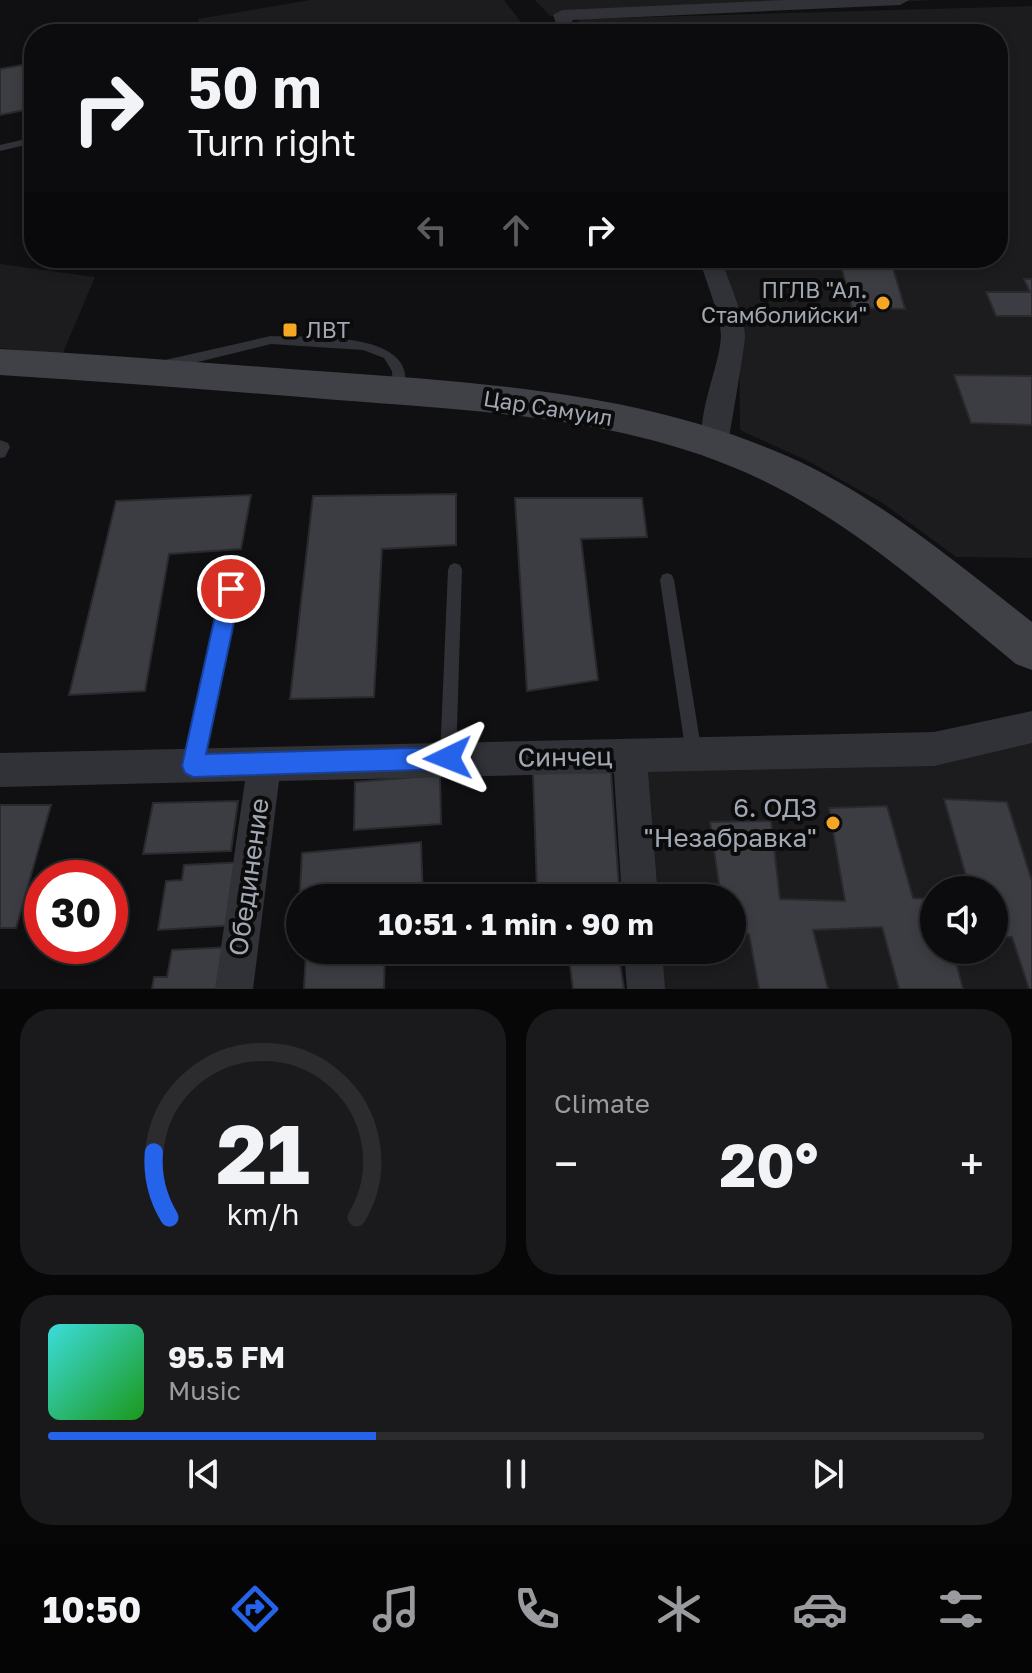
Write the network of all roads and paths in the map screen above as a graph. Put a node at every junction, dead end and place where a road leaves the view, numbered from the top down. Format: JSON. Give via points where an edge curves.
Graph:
{"nodes":[{"id":1,"x":900,"y":0,"type":"edge"},
{"id":2,"x":662,"y":6,"type":"edge"},
{"id":3,"x":565,"y":24,"type":"edge"},
{"id":4,"x":24,"y":142,"type":"edge"},
{"id":5,"x":0,"y":148,"type":"edge"},
{"id":6,"x":713,"y":268,"type":"edge"},
{"id":7,"x":0,"y":361,"type":"edge"},
{"id":8,"x":0,"y":445,"type":"edge"},
{"id":9,"x":716,"y":445,"type":"junction"},
{"id":10,"x":0,"y":453,"type":"edge"},
{"id":11,"x":455,"y":570,"type":"dead end"},
{"id":12,"x":667,"y":580,"type":"dead end"},
{"id":13,"x":231,"y":589,"type":"dead end"},
{"id":14,"x":1032,"y":649,"type":"edge"},
{"id":15,"x":1032,"y":727,"type":"edge"},
{"id":16,"x":694,"y":754,"type":"junction"},
{"id":17,"x":630,"y":756,"type":"junction"},
{"id":18,"x":448,"y":758,"type":"junction"},
{"id":19,"x":264,"y":765,"type":"junction"},
{"id":20,"x":193,"y":766,"type":"junction"},
{"id":21,"x":0,"y":770,"type":"edge"},
{"id":22,"x":639,"y":884,"type":"edge"},
{"id":23,"x":644,"y":964,"type":"edge"},
{"id":24,"x":234,"y":989,"type":"edge"},
{"id":25,"x":646,"y":989,"type":"edge"}],
"edges":[{"from":1,"to":2,"type":"street"},
{"from":2,"to":3,"type":"street","via":[[562,15]]},
{"from":4,"to":5,"type":"lane"},
{"from":6,"to":9,"type":"street","via":[[733,335]]},
{"from":7,"to":9,"type":"street","name":"Цар Самуил","via":[[469,396],[573,409]]},
{"from":8,"to":10,"type":"lane"},
{"from":9,"to":14,"type":"street","name":"Цар Самуил","via":[[776,468],[844,508]]},
{"from":11,"to":18,"type":"lane"},
{"from":12,"to":16,"type":"lane"},
{"from":13,"to":20,"type":"lane"},
{"from":15,"to":16,"type":"street","name":"Синчец","via":[[934,749]]},
{"from":16,"to":17,"type":"street","name":"Синчец"},
{"from":17,"to":18,"type":"street","name":"Синчец"},
{"from":17,"to":22,"type":"street"},
{"from":18,"to":19,"type":"street","name":"Синчец"},
{"from":19,"to":20,"type":"street","name":"Синчец"},
{"from":19,"to":24,"type":"street","name":"Обединение"},
{"from":20,"to":21,"type":"street","name":"Синчец"},
{"from":23,"to":25,"type":"street"}]}
